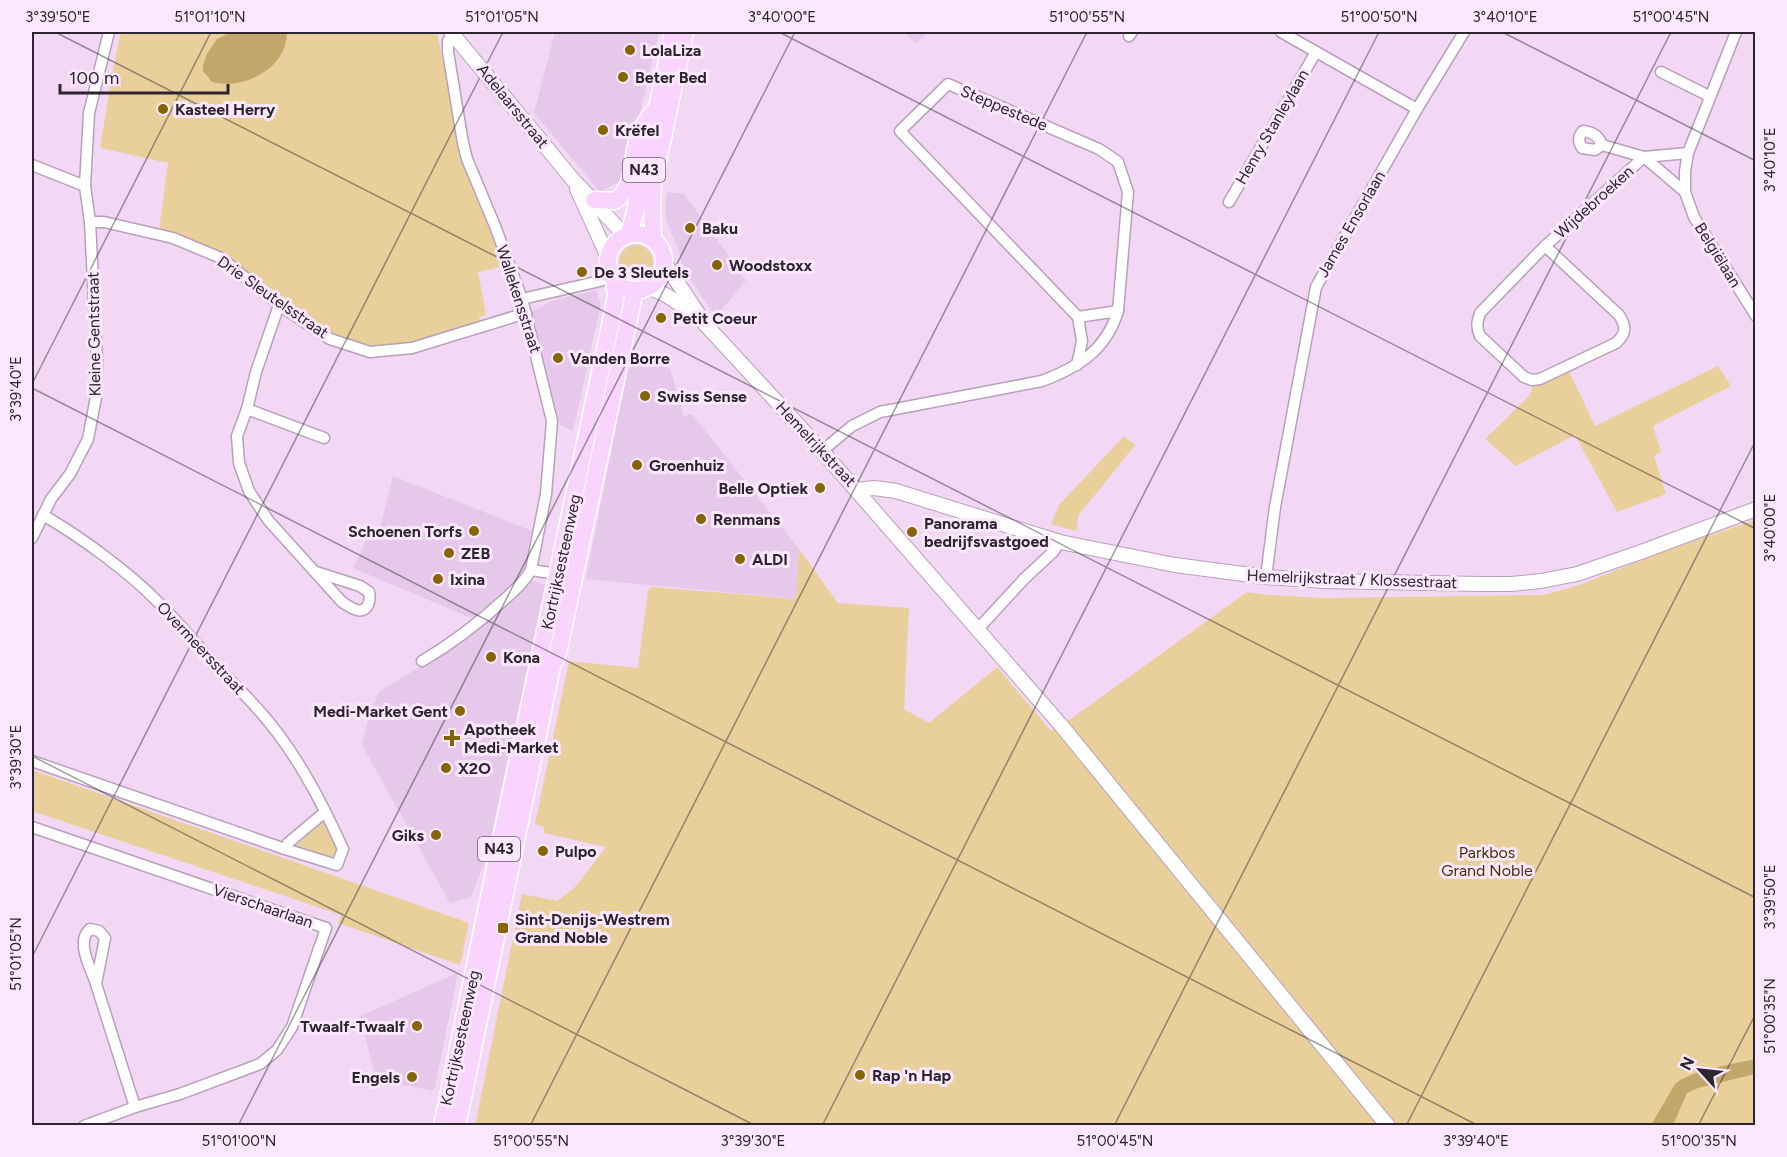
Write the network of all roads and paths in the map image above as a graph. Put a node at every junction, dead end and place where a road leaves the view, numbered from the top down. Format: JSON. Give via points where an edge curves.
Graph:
{"nodes":[{"id":1,"x":109,"y":32,"type":"edge"},
{"id":2,"x":673,"y":32,"type":"edge"},
{"id":3,"x":685,"y":32,"type":"edge"},
{"id":4,"x":1281,"y":32,"type":"edge"},
{"id":5,"x":1464,"y":32,"type":"edge"},
{"id":6,"x":1736,"y":32,"type":"edge"},
{"id":7,"x":452,"y":33,"type":"edge"},
{"id":8,"x":1316,"y":52,"type":"junction"},
{"id":9,"x":1660,"y":72,"type":"dead end"},
{"id":10,"x":1709,"y":96,"type":"junction"},
{"id":11,"x":657,"y":107,"type":"junction"},
{"id":12,"x":1417,"y":110,"type":"junction"},
{"id":13,"x":1602,"y":145,"type":"dead end"},
{"id":14,"x":1688,"y":153,"type":"junction"},
{"id":15,"x":1644,"y":157,"type":"junction"},
{"id":16,"x":32,"y":165,"type":"edge"},
{"id":17,"x":574,"y":181,"type":"junction"},
{"id":18,"x":85,"y":186,"type":"junction"},
{"id":19,"x":1685,"y":192,"type":"junction"},
{"id":20,"x":594,"y":200,"type":"junction"},
{"id":21,"x":1229,"y":202,"type":"dead end"},
{"id":22,"x":90,"y":222,"type":"junction"},
{"id":23,"x":627,"y":235,"type":"junction"},
{"id":24,"x":653,"y":239,"type":"junction"},
{"id":25,"x":1545,"y":246,"type":"junction"},
{"id":26,"x":607,"y":255,"type":"junction"},
{"id":27,"x":664,"y":262,"type":"junction"},
{"id":28,"x":612,"y":278,"type":"junction"},
{"id":29,"x":641,"y":289,"type":"junction"},
{"id":30,"x":522,"y":299,"type":"junction"},
{"id":31,"x":279,"y":305,"type":"junction"},
{"id":32,"x":1118,"y":311,"type":"junction"},
{"id":33,"x":526,"y":313,"type":"junction"},
{"id":34,"x":1755,"y":316,"type":"edge"},
{"id":35,"x":1078,"y":317,"type":"junction"},
{"id":36,"x":705,"y":324,"type":"junction"},
{"id":37,"x":1077,"y":365,"type":"junction"},
{"id":38,"x":247,"y":409,"type":"junction"},
{"id":39,"x":324,"y":438,"type":"dead end"},
{"id":40,"x":822,"y":451,"type":"junction"},
{"id":41,"x":856,"y":490,"type":"junction"},
{"id":42,"x":1755,"y":509,"type":"edge"},
{"id":43,"x":43,"y":515,"type":"junction"},
{"id":44,"x":32,"y":538,"type":"edge"},
{"id":45,"x":1060,"y":542,"type":"junction"},
{"id":46,"x":531,"y":570,"type":"junction"},
{"id":47,"x":316,"y":572,"type":"junction"},
{"id":48,"x":558,"y":574,"type":"junction"},
{"id":49,"x":1266,"y":578,"type":"junction"},
{"id":50,"x":978,"y":629,"type":"junction"},
{"id":51,"x":422,"y":661,"type":"dead end"},
{"id":52,"x":32,"y":761,"type":"edge"},
{"id":53,"x":325,"y":812,"type":"junction"},
{"id":54,"x":32,"y":827,"type":"edge"},
{"id":55,"x":285,"y":849,"type":"junction"},
{"id":56,"x":96,"y":984,"type":"dead end"},
{"id":57,"x":135,"y":1107,"type":"junction"},
{"id":58,"x":84,"y":1125,"type":"edge"},
{"id":59,"x":442,"y":1125,"type":"edge"},
{"id":60,"x":457,"y":1125,"type":"edge"},
{"id":61,"x":1388,"y":1125,"type":"edge"}],
"edges":[{"from":1,"to":18,"type":"street","name":"Kleine Gentstraat","via":[[89,113]]},
{"from":2,"to":11,"type":"main road","number":"N43"},
{"from":3,"to":24,"type":"main road","number":"N43","via":[[653,185]]},
{"from":4,"to":8,"type":"street"},
{"from":5,"to":12,"type":"street","name":"James Ensorlaan"},
{"from":6,"to":10,"type":"street","name":"Belgiëlaan"},
{"from":7,"to":17,"type":"street","name":"Adelaarsstraat"},
{"from":7,"to":30,"type":"street","name":"Wallekensstraat","via":[[448,52],[467,159]]},
{"from":8,"to":12,"type":"street"},
{"from":8,"to":21,"type":"street","name":"Henry Stanleylaan"},
{"from":9,"to":10,"type":"street"},
{"from":10,"to":14,"type":"street","name":"Belgiëlaan"},
{"from":11,"to":20,"type":"main road","number":"N43","via":[[640,130],[625,192],[615,201]]},
{"from":11,"to":23,"type":"main road","number":"N43"},
{"from":12,"to":49,"type":"street","name":"James Ensorlaan","via":[[1316,287],[1275,507]]},
{"from":13,"to":15,"type":"street","name":"Belgiëlaan"},
{"from":14,"to":15,"type":"street","name":"Belgiëlaan"},
{"from":14,"to":19,"type":"street","name":"Belgiëlaan"},
{"from":15,"to":19,"type":"street","name":"Belgiëlaan"},
{"from":15,"to":25,"type":"street","name":"Wijdebroeken"},
{"from":16,"to":18,"type":"street"},
{"from":17,"to":20,"type":"street","name":"Adelaarsstraat"},
{"from":17,"to":26,"type":"street","name":"Adelaarsstraat"},
{"from":18,"to":22,"type":"street","name":"Kleine Gentstraat"},
{"from":19,"to":34,"type":"street","name":"Belgiëlaan","via":[[1694,217]]},
{"from":20,"to":23,"type":"street","name":"Adelaarsstraat"},
{"from":22,"to":31,"type":"street","name":"Drie Sleutelsstraat","via":[[173,238],[221,258]]},
{"from":22,"to":43,"type":"street","name":"Kleine Gentstraat","via":[[97,361],[95,405],[88,439]]},
{"from":23,"to":24,"type":"main road","via":[[637,233]]},
{"from":23,"to":26,"type":"main road","number":"N43","via":[[614,243]]},
{"from":24,"to":27,"type":"main road","number":"N43","via":[[662,249]]},
{"from":25,"to":25,"type":"street","name":"Wijdebroeken","via":[[1619,315],[1626,330],[1617,342],[1540,380],[1532,380],[1480,336],[1477,322],[1481,312]]},
{"from":26,"to":28,"type":"main road","number":"N43"},
{"from":27,"to":29,"type":"main road","number":"N43","via":[[657,281]]},
{"from":27,"to":36,"type":"street","name":"Hemelrijkstraat"},
{"from":28,"to":29,"type":"main road","via":[[623,288]]},
{"from":28,"to":30,"type":"street"},
{"from":28,"to":48,"type":"main road","name":"Kortrijksesteenweg","number":"N43","via":[[615,307]]},
{"from":29,"to":36,"type":"street","name":"Hemelrijkstraat","via":[[670,297]]},
{"from":29,"to":60,"type":"main road","name":"Kortrijksesteenweg","number":"N43","via":[[552,667]]},
{"from":30,"to":33,"type":"street","name":"Wallekensstraat"},
{"from":31,"to":33,"type":"street","name":"Drie Sleutelsstraat","via":[[330,339],[370,352],[412,348]]},
{"from":31,"to":38,"type":"street"},
{"from":32,"to":35,"type":"street"},
{"from":32,"to":35,"type":"street","name":"Steppestede","via":[[1128,192],[1118,162],[1099,149],[948,84],[900,131]]},
{"from":32,"to":37,"type":"street","name":"Steppestede","via":[[1113,328],[1101,344]]},
{"from":33,"to":46,"type":"street","name":"Wallekensstraat","via":[[552,421],[546,494]]},
{"from":35,"to":37,"type":"street","via":[[1082,341]]},
{"from":36,"to":40,"type":"street","name":"Hemelrijkstraat"},
{"from":37,"to":40,"type":"street","name":"Steppestede","via":[[1042,381],[880,412],[852,426]]},
{"from":38,"to":39,"type":"street"},
{"from":38,"to":47,"type":"street","via":[[237,436],[239,463],[249,491],[268,520]]},
{"from":40,"to":41,"type":"street","name":"Hemelrijkstraat"},
{"from":41,"to":45,"type":"street","name":"Hemelrijkstraat","via":[[896,491]]},
{"from":41,"to":50,"type":"street"},
{"from":42,"to":49,"type":"street","name":"Hemelrijkstraat / Klossestraat","via":[[1594,569],[1541,581],[1481,584]]},
{"from":43,"to":44,"type":"street","name":"Kleine Gentstraat"},
{"from":43,"to":53,"type":"street","name":"Overmeersstraat","via":[[100,554],[158,602],[285,742]]},
{"from":45,"to":49,"type":"street","name":"Hemelrijkstraat / Klossestraat"},
{"from":45,"to":50,"type":"street"},
{"from":46,"to":48,"type":"street"},
{"from":46,"to":51,"type":"street","name":"Wallekensstraat","via":[[487,616]]},
{"from":47,"to":47,"type":"street","via":[[342,602],[362,611],[368,606],[369,592],[360,586]]},
{"from":48,"to":59,"type":"main road","name":"Kortrijksesteenweg","number":"N43"},
{"from":50,"to":61,"type":"street"},
{"from":52,"to":55,"type":"street","name":"Overmeersstraat"},
{"from":53,"to":55,"type":"street"},
{"from":53,"to":55,"type":"street","name":"Overmeersstraat","via":[[343,849],[337,864]]},
{"from":54,"to":57,"type":"street","name":"Vierschaarlaan","via":[[326,928],[291,1027],[277,1050],[260,1064]]},
{"from":56,"to":57,"type":"street"},
{"from":57,"to":58,"type":"street","name":"Vierschaarlaan"}]}
